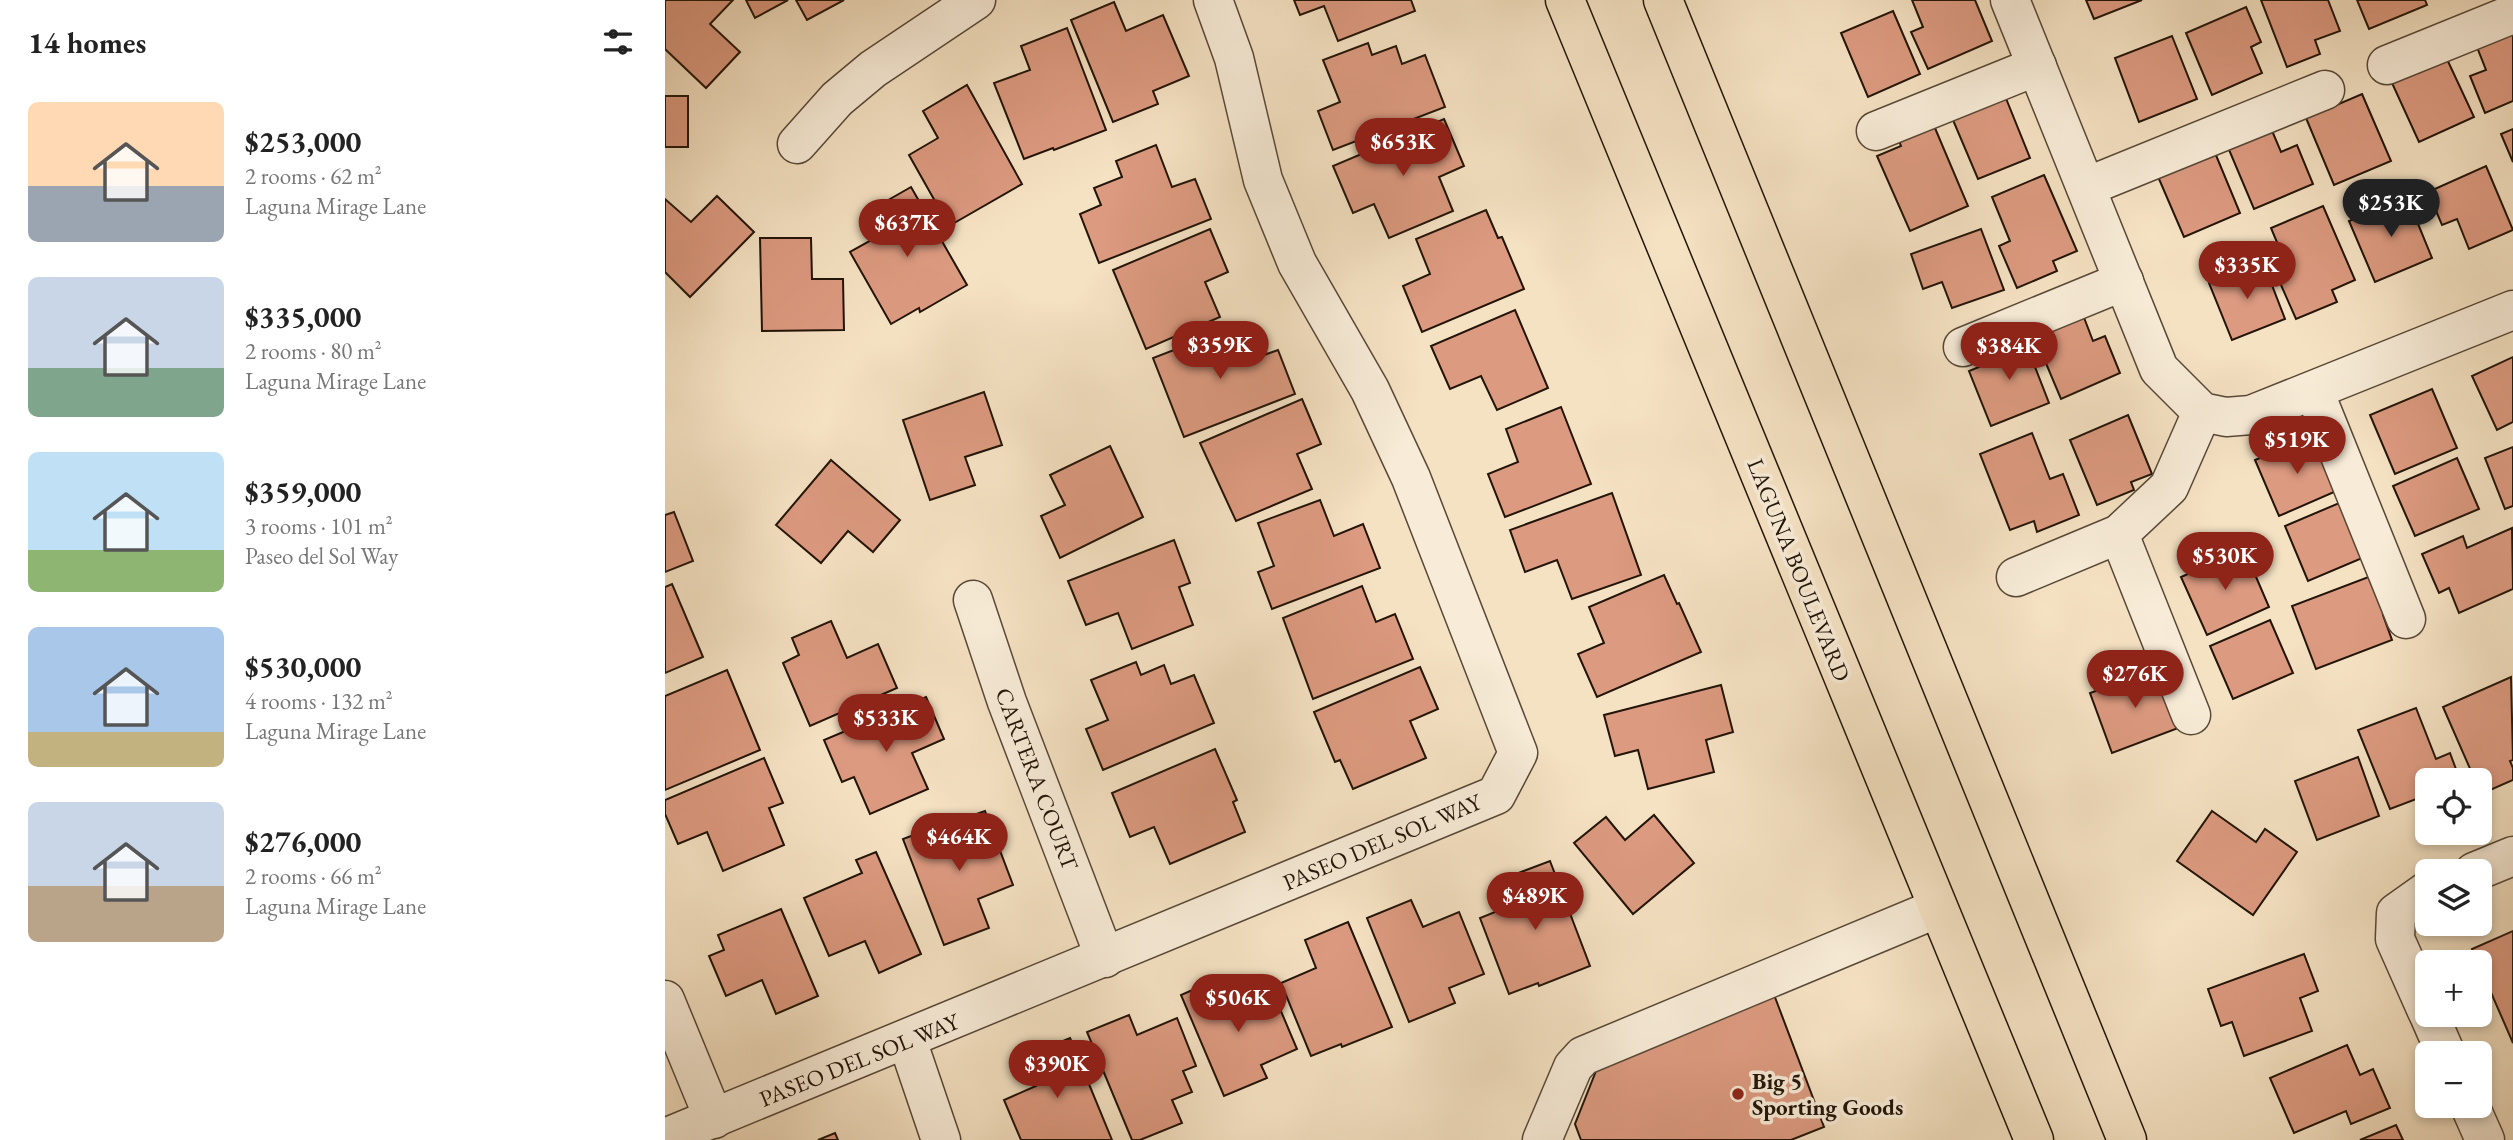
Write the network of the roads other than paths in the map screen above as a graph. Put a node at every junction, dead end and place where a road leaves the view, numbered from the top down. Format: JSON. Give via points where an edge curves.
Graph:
{"nodes":[{"id":1,"x":976,"y":0,"type":"edge"},
{"id":2,"x":1213,"y":0,"type":"edge"},
{"id":3,"x":1565,"y":0,"type":"edge"},
{"id":4,"x":1663,"y":0,"type":"edge"},
{"id":5,"x":2010,"y":0,"type":"edge"},
{"id":6,"x":2513,"y":14,"type":"edge"},
{"id":7,"x":2387,"y":65,"type":"dead end"},
{"id":8,"x":2037,"y":66,"type":"junction"},
{"id":9,"x":2325,"y":90,"type":"dead end"},
{"id":10,"x":1876,"y":131,"type":"dead end"},
{"id":11,"x":797,"y":144,"type":"dead end"},
{"id":12,"x":2086,"y":187,"type":"junction"},
{"id":13,"x":2124,"y":281,"type":"junction"},
{"id":14,"x":2513,"y":310,"type":"edge"},
{"id":15,"x":1963,"y":347,"type":"dead end"},
{"id":16,"x":2314,"y":391,"type":"junction"},
{"id":17,"x":2202,"y":412,"type":"junction"},
{"id":18,"x":2119,"y":534,"type":"junction"},
{"id":19,"x":2016,"y":577,"type":"dead end"},
{"id":20,"x":972,"y":600,"type":"dead end"},
{"id":21,"x":2406,"y":619,"type":"dead end"},
{"id":22,"x":2191,"y":715,"type":"dead end"},
{"id":23,"x":2513,"y":856,"type":"edge"},
{"id":24,"x":2492,"y":865,"type":"edge"},
{"id":25,"x":2415,"y":900,"type":"edge"},
{"id":26,"x":1938,"y":908,"type":"junction"},
{"id":27,"x":1105,"y":958,"type":"junction"},
{"id":28,"x":2415,"y":984,"type":"edge"},
{"id":29,"x":665,"y":1000,"type":"edge"},
{"id":30,"x":907,"y":1040,"type":"junction"},
{"id":31,"x":2475,"y":1118,"type":"edge"},
{"id":32,"x":714,"y":1119,"type":"junction"},
{"id":33,"x":665,"y":1138,"type":"edge"},
{"id":34,"x":941,"y":1140,"type":"edge"},
{"id":35,"x":1542,"y":1140,"type":"edge"},
{"id":36,"x":2034,"y":1140,"type":"edge"},
{"id":37,"x":2127,"y":1140,"type":"edge"},
{"id":38,"x":2485,"y":1140,"type":"edge"}],
"edges":[{"from":1,"to":11,"type":"street","via":[[873,69],[837,99]]},
{"from":2,"to":27,"type":"street","name":"PASEO DEL SOL WAY","via":[[1234,58],[1268,192],[1297,263],[1370,390],[1411,478],[1518,753],[1496,795]]},
{"from":3,"to":26,"type":"main road","name":"LAGUNA BOULEVARD"},
{"from":4,"to":37,"type":"main road"},
{"from":5,"to":8,"type":"street"},
{"from":6,"to":7,"type":"street"},
{"from":8,"to":10,"type":"street"},
{"from":8,"to":12,"type":"street"},
{"from":9,"to":12,"type":"street"},
{"from":12,"to":13,"type":"street"},
{"from":13,"to":15,"type":"street"},
{"from":13,"to":17,"type":"street","via":[[2159,369]]},
{"from":14,"to":16,"type":"street"},
{"from":16,"to":17,"type":"street","via":[[2251,415]]},
{"from":16,"to":21,"type":"street"},
{"from":17,"to":18,"type":"street","via":[[2169,487]]},
{"from":18,"to":19,"type":"street"},
{"from":18,"to":22,"type":"street"},
{"from":20,"to":27,"type":"street","name":"CARTERA COURT"},
{"from":23,"to":24,"type":"street"},
{"from":25,"to":28,"type":"street","via":[[2396,913],[2395,939]]},
{"from":26,"to":35,"type":"street","via":[[1583,1056],[1573,1067]]},
{"from":26,"to":36,"type":"main road","name":"LAGUNA BOULEVARD"},
{"from":27,"to":30,"type":"street","name":"PASEO DEL SOL WAY"},
{"from":29,"to":32,"type":"street"},
{"from":30,"to":32,"type":"street","name":"PASEO DEL SOL WAY"},
{"from":30,"to":34,"type":"street"},
{"from":31,"to":38,"type":"street"},
{"from":32,"to":33,"type":"street","name":"PASEO DEL SOL WAY"}]}
